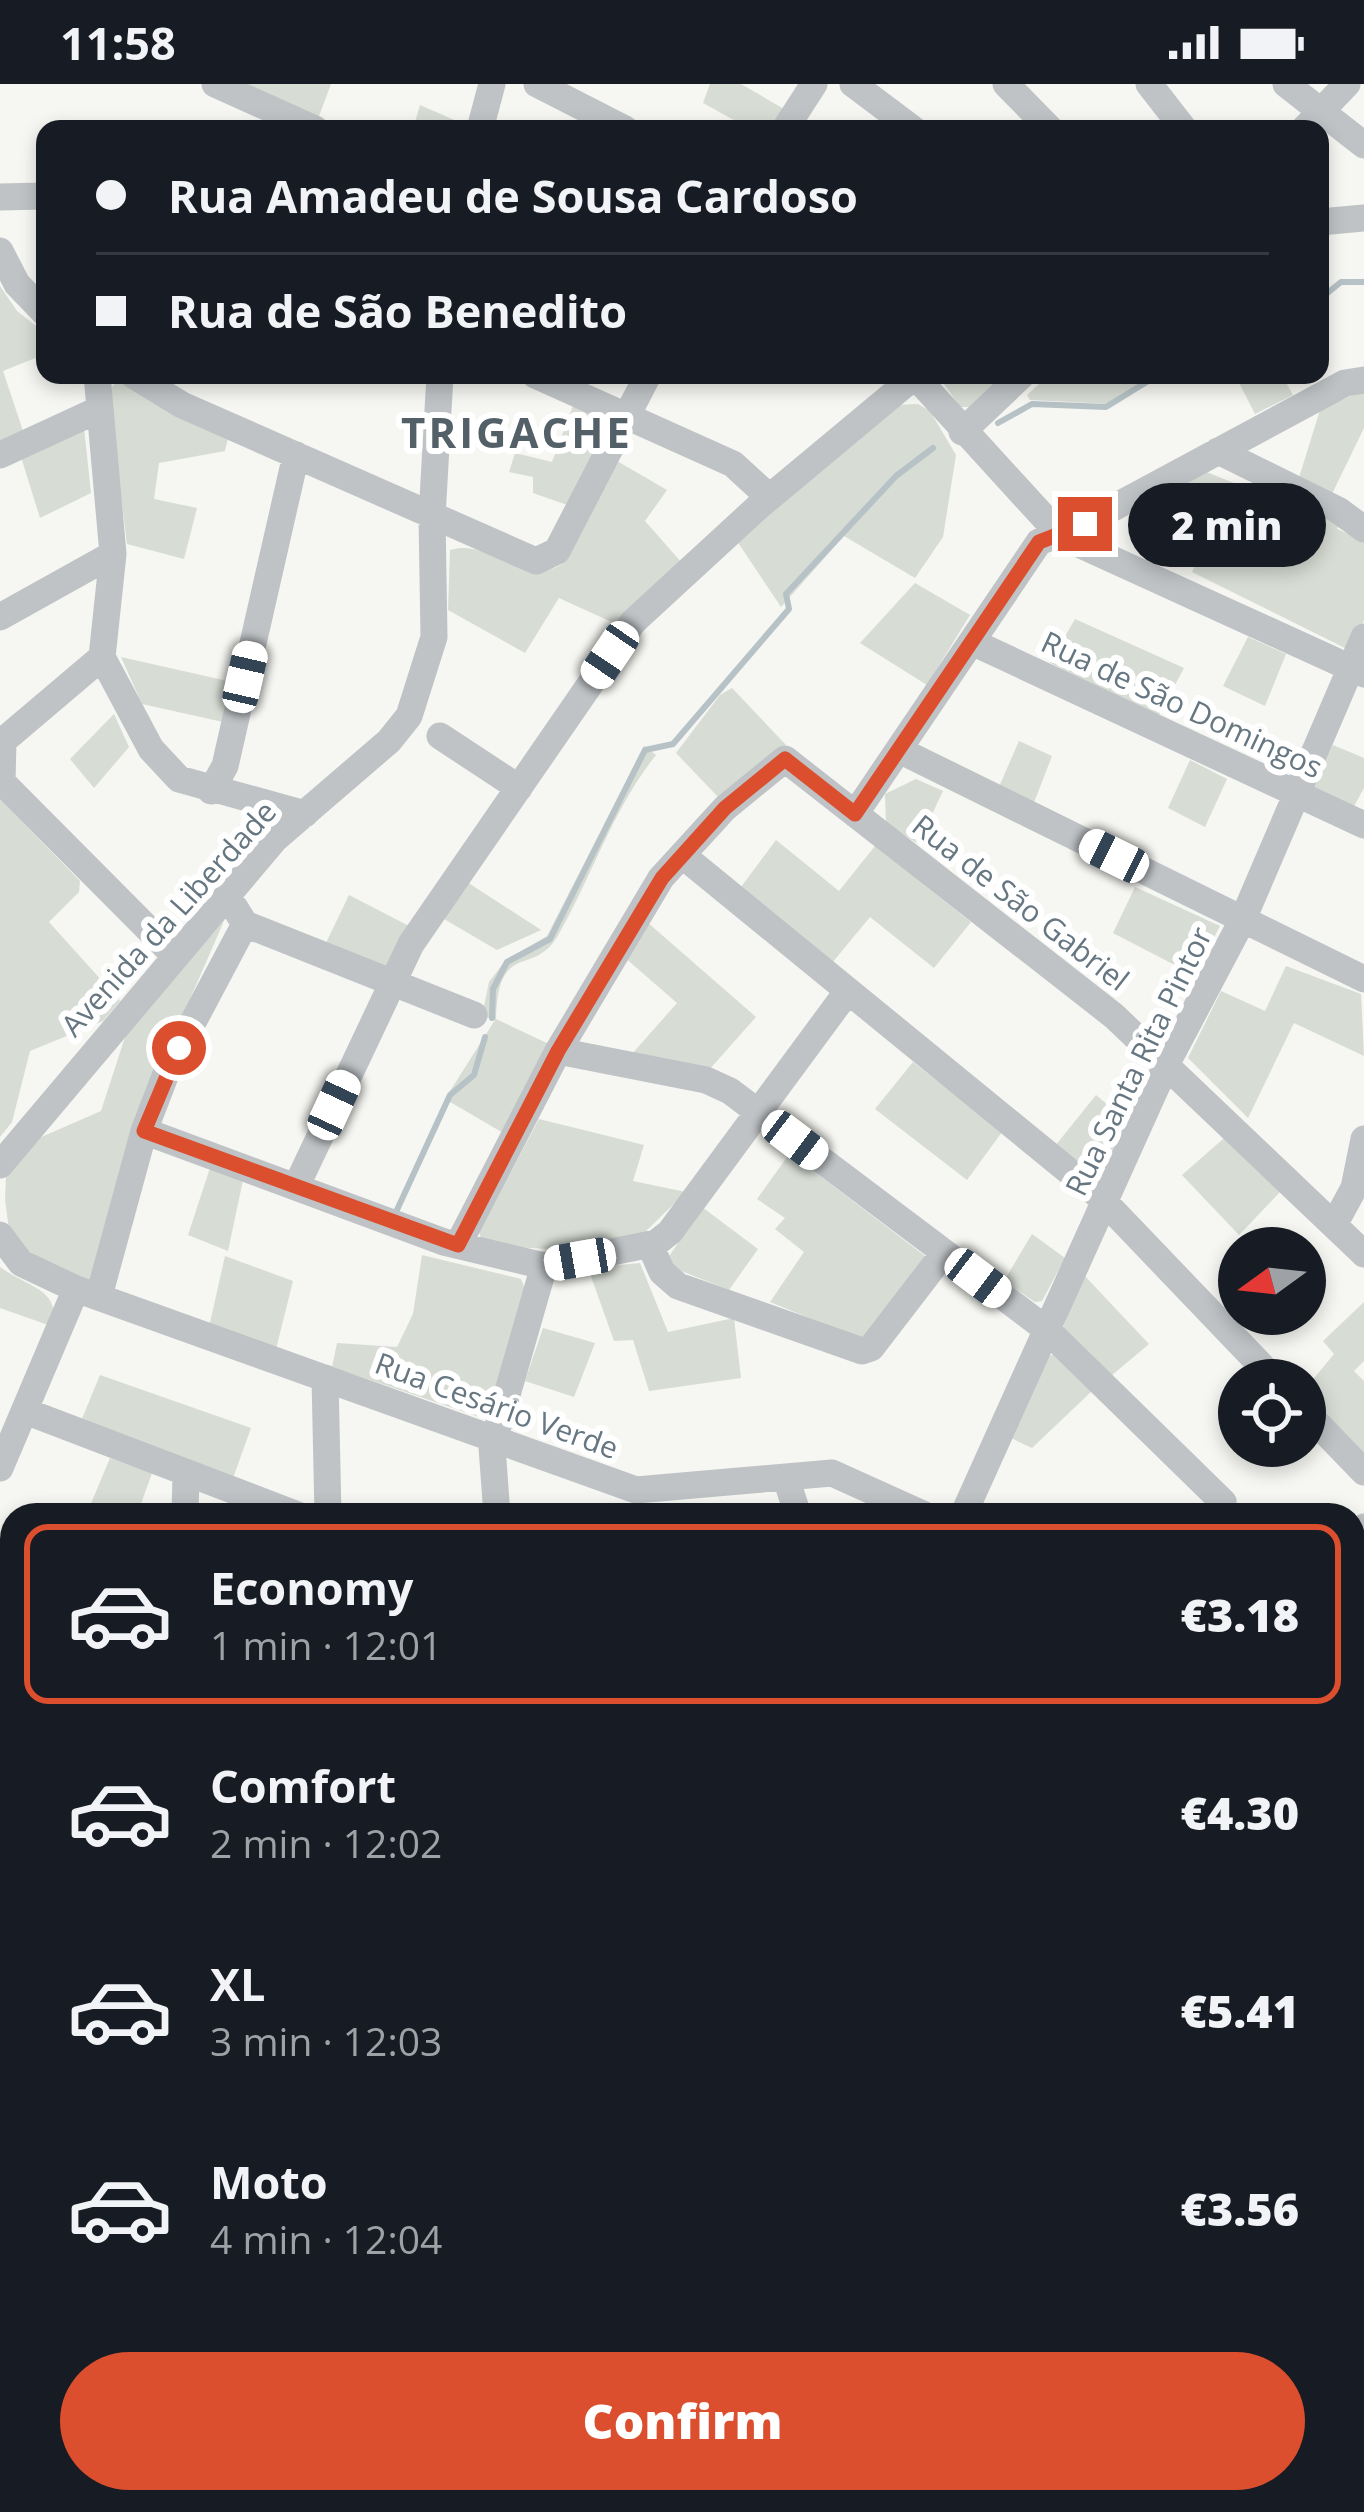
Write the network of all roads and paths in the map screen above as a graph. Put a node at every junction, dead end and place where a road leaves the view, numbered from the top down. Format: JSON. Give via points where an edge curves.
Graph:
{"nodes":[{"id":1,"x":492,"y":84,"type":"edge"},
{"id":2,"x":537,"y":84,"type":"edge"},
{"id":3,"x":814,"y":84,"type":"edge"},
{"id":4,"x":853,"y":84,"type":"edge"},
{"id":5,"x":1006,"y":84,"type":"edge"},
{"id":6,"x":1149,"y":84,"type":"edge"},
{"id":7,"x":1286,"y":84,"type":"edge"},
{"id":8,"x":1347,"y":84,"type":"edge"},
{"id":9,"x":221,"y":85,"type":"edge"},
{"id":10,"x":296,"y":120,"type":"edge"},
{"id":11,"x":482,"y":120,"type":"edge"},
{"id":12,"x":607,"y":120,"type":"edge"},
{"id":13,"x":791,"y":120,"type":"edge"},
{"id":14,"x":902,"y":120,"type":"edge"},
{"id":15,"x":1041,"y":120,"type":"edge"},
{"id":16,"x":1177,"y":120,"type":"edge"},
{"id":17,"x":1311,"y":120,"type":"edge"},
{"id":18,"x":1329,"y":128,"type":"edge"},
{"id":19,"x":1364,"y":145,"type":"edge"},
{"id":20,"x":36,"y":196,"type":"edge"},
{"id":21,"x":0,"y":197,"type":"edge"},
{"id":22,"x":1364,"y":218,"type":"edge"},
{"id":23,"x":1329,"y":221,"type":"edge"},
{"id":24,"x":0,"y":251,"type":"edge"},
{"id":25,"x":36,"y":304,"type":"edge"},
{"id":26,"x":1364,"y":380,"type":"edge"},
{"id":27,"x":98,"y":384,"type":"edge"},
{"id":28,"x":148,"y":384,"type":"edge"},
{"id":29,"x":439,"y":384,"type":"edge"},
{"id":30,"x":556,"y":384,"type":"edge"},
{"id":31,"x":643,"y":384,"type":"edge"},
{"id":32,"x":904,"y":384,"type":"edge"},
{"id":33,"x":922,"y":384,"type":"edge"},
{"id":34,"x":1013,"y":384,"type":"edge"},
{"id":35,"x":100,"y":409,"type":"junction"},
{"id":36,"x":628,"y":414,"type":"junction"},
{"id":37,"x":962,"y":432,"type":"junction"},
{"id":38,"x":1218,"y":452,"type":"junction"},
{"id":39,"x":0,"y":455,"type":"edge"},
{"id":40,"x":296,"y":455,"type":"junction"},
{"id":41,"x":769,"y":497,"type":"junction"},
{"id":42,"x":432,"y":517,"type":"junction"},
{"id":43,"x":1364,"y":529,"type":"edge"},
{"id":44,"x":1056,"y":532,"type":"junction"},
{"id":45,"x":113,"y":554,"type":"junction"},
{"id":46,"x":0,"y":617,"type":"edge"},
{"id":47,"x":1364,"y":637,"type":"edge"},
{"id":48,"x":972,"y":642,"type":"junction"},
{"id":49,"x":102,"y":657,"type":"junction"},
{"id":50,"x":1358,"y":672,"type":"edge"},
{"id":51,"x":440,"y":736,"type":"dead end"},
{"id":52,"x":899,"y":750,"type":"junction"},
{"id":53,"x":519,"y":788,"type":"junction"},
{"id":54,"x":212,"y":791,"type":"junction"},
{"id":55,"x":1297,"y":794,"type":"junction"},
{"id":56,"x":305,"y":814,"type":"junction"},
{"id":57,"x":855,"y":814,"type":"junction"},
{"id":58,"x":1364,"y":825,"type":"edge"},
{"id":59,"x":682,"y":855,"type":"junction"},
{"id":60,"x":228,"y":895,"type":"junction"},
{"id":61,"x":1243,"y":919,"type":"junction"},
{"id":62,"x":245,"y":924,"type":"junction"},
{"id":63,"x":174,"y":955,"type":"junction"},
{"id":64,"x":1364,"y":979,"type":"edge"},
{"id":65,"x":389,"y":983,"type":"junction"},
{"id":66,"x":847,"y":992,"type":"junction"},
{"id":67,"x":474,"y":1015,"type":"dead end"},
{"id":68,"x":558,"y":1051,"type":"junction"},
{"id":69,"x":1167,"y":1063,"type":"junction"},
{"id":70,"x":758,"y":1112,"type":"junction"},
{"id":71,"x":144,"y":1131,"type":"junction"},
{"id":72,"x":1364,"y":1139,"type":"edge"},
{"id":73,"x":0,"y":1165,"type":"edge"},
{"id":74,"x":296,"y":1186,"type":"junction"},
{"id":75,"x":1107,"y":1205,"type":"junction"},
{"id":76,"x":1335,"y":1223,"type":"junction"},
{"id":77,"x":0,"y":1235,"type":"edge"},
{"id":78,"x":650,"y":1244,"type":"junction"},
{"id":79,"x":458,"y":1245,"type":"junction"},
{"id":80,"x":944,"y":1252,"type":"junction"},
{"id":81,"x":1364,"y":1254,"type":"edge"},
{"id":82,"x":544,"y":1266,"type":"junction"},
{"id":83,"x":88,"y":1293,"type":"junction"},
{"id":84,"x":1046,"y":1329,"type":"junction"},
{"id":85,"x":1255,"y":1359,"type":"edge"},
{"id":86,"x":325,"y":1378,"type":"junction"},
{"id":87,"x":25,"y":1411,"type":"junction"},
{"id":88,"x":1326,"y":1433,"type":"edge"},
{"id":89,"x":494,"y":1437,"type":"junction"},
{"id":90,"x":0,"y":1468,"type":"edge"},
{"id":91,"x":1364,"y":1472,"type":"edge"},
{"id":92,"x":186,"y":1475,"type":"junction"},
{"id":93,"x":786,"y":1478,"type":"junction"},
{"id":94,"x":185,"y":1503,"type":"edge"},
{"id":95,"x":264,"y":1503,"type":"edge"},
{"id":96,"x":328,"y":1503,"type":"edge"},
{"id":97,"x":495,"y":1503,"type":"edge"},
{"id":98,"x":639,"y":1503,"type":"edge"},
{"id":99,"x":794,"y":1503,"type":"edge"},
{"id":100,"x":898,"y":1503,"type":"edge"},
{"id":101,"x":969,"y":1503,"type":"edge"},
{"id":102,"x":1223,"y":1503,"type":"edge"}],
"edges":[{"from":1,"to":11,"type":"street"},
{"from":2,"to":12,"type":"street"},
{"from":3,"to":13,"type":"street"},
{"from":4,"to":14,"type":"street"},
{"from":5,"to":15,"type":"street"},
{"from":6,"to":16,"type":"street"},
{"from":7,"to":17,"type":"street"},
{"from":8,"to":17,"type":"street"},
{"from":9,"to":10,"type":"street"},
{"from":18,"to":19,"type":"street"},
{"from":20,"to":21,"type":"street"},
{"from":22,"to":23,"type":"street"},
{"from":24,"to":25,"type":"street"},
{"from":26,"to":38,"type":"street"},
{"from":27,"to":35,"type":"street"},
{"from":28,"to":40,"type":"street"},
{"from":29,"to":42,"type":"street","name":"Avenida da Liberdade"},
{"from":30,"to":36,"type":"street"},
{"from":31,"to":36,"type":"street"},
{"from":32,"to":41,"type":"street"},
{"from":33,"to":37,"type":"street"},
{"from":34,"to":37,"type":"street"},
{"from":35,"to":39,"type":"street"},
{"from":35,"to":45,"type":"street"},
{"from":36,"to":41,"type":"street","via":[[733,464]]},
{"from":36,"to":42,"type":"street","via":[[581,512],[548,559]]},
{"from":37,"to":44,"type":"street"},
{"from":38,"to":43,"type":"street"},
{"from":38,"to":44,"type":"street"},
{"from":40,"to":42,"type":"street"},
{"from":40,"to":54,"type":"street","via":[[225,766]]},
{"from":41,"to":53,"type":"street","via":[[632,622]]},
{"from":42,"to":56,"type":"street","name":"Avenida da Liberdade","via":[[434,637],[409,716]]},
{"from":44,"to":48,"type":"street","via":[[1039,542]]},
{"from":44,"to":50,"type":"street"},
{"from":45,"to":46,"type":"street"},
{"from":45,"to":49,"type":"street"},
{"from":47,"to":50,"type":"street","name":"Rua Santa Rita Pintor"},
{"from":48,"to":52,"type":"street"},
{"from":48,"to":55,"type":"street","name":"Rua de São Domingos"},
{"from":49,"to":54,"type":"street","via":[[151,749],[179,778]]},
{"from":49,"to":63,"type":"street","via":[[3,741],[2,782]]},
{"from":50,"to":55,"type":"street","name":"Rua Santa Rita Pintor"},
{"from":51,"to":53,"type":"street"},
{"from":52,"to":57,"type":"street"},
{"from":52,"to":61,"type":"street"},
{"from":53,"to":65,"type":"street"},
{"from":54,"to":56,"type":"street"},
{"from":55,"to":58,"type":"street","name":"Rua de São Domingos"},
{"from":55,"to":61,"type":"street","name":"Rua Santa Rita Pintor"},
{"from":56,"to":60,"type":"street","name":"Avenida da Liberdade"},
{"from":57,"to":59,"type":"street","name":"Rua de São Gabriel","via":[[785,759]]},
{"from":57,"to":69,"type":"street","name":"Rua de São Gabriel"},
{"from":59,"to":66,"type":"street"},
{"from":59,"to":68,"type":"street"},
{"from":60,"to":62,"type":"street"},
{"from":60,"to":63,"type":"street","name":"Avenida da Liberdade"},
{"from":61,"to":64,"type":"street"},
{"from":61,"to":69,"type":"street","name":"Rua Santa Rita Pintor"},
{"from":62,"to":65,"type":"street"},
{"from":62,"to":71,"type":"street"},
{"from":63,"to":73,"type":"street","name":"Avenida da Liberdade"},
{"from":65,"to":67,"type":"street"},
{"from":65,"to":74,"type":"street"},
{"from":66,"to":70,"type":"street"},
{"from":66,"to":75,"type":"street"},
{"from":68,"to":70,"type":"street","via":[[706,1080]]},
{"from":68,"to":79,"type":"street"},
{"from":69,"to":75,"type":"street","name":"Rua Santa Rita Pintor"},
{"from":69,"to":76,"type":"street","name":"Rua de São Gabriel"},
{"from":70,"to":78,"type":"street","via":[[670,1232]]},
{"from":70,"to":80,"type":"street"},
{"from":71,"to":74,"type":"street"},
{"from":71,"to":83,"type":"street"},
{"from":72,"to":76,"type":"street","via":[[1354,1188]]},
{"from":74,"to":79,"type":"street"},
{"from":75,"to":84,"type":"street","name":"Rua Santa Rita Pintor"},
{"from":75,"to":85,"type":"street"},
{"from":76,"to":81,"type":"street","name":"Rua de São Gabriel"},
{"from":77,"to":83,"type":"street","via":[[21,1264]]},
{"from":78,"to":80,"type":"street","via":[[678,1286],[862,1351]]},
{"from":78,"to":82,"type":"street"},
{"from":79,"to":82,"type":"street"},
{"from":80,"to":84,"type":"street"},
{"from":82,"to":89,"type":"street"},
{"from":83,"to":86,"type":"street"},
{"from":83,"to":87,"type":"street"},
{"from":84,"to":101,"type":"street","name":"Rua Santa Rita Pintor"},
{"from":84,"to":102,"type":"street"},
{"from":86,"to":89,"type":"street","name":"Rua Cesário Verde"},
{"from":86,"to":96,"type":"street"},
{"from":87,"to":90,"type":"street"},
{"from":87,"to":92,"type":"street"},
{"from":88,"to":91,"type":"street"},
{"from":89,"to":97,"type":"street"},
{"from":89,"to":98,"type":"street","name":"Rua Cesário Verde"},
{"from":92,"to":94,"type":"street"},
{"from":92,"to":95,"type":"street"},
{"from":93,"to":98,"type":"street","name":"Rua Cesário Verde"},
{"from":93,"to":99,"type":"street"},
{"from":93,"to":100,"type":"street","name":"Rua Cesário Verde","via":[[832,1473]]}]}
